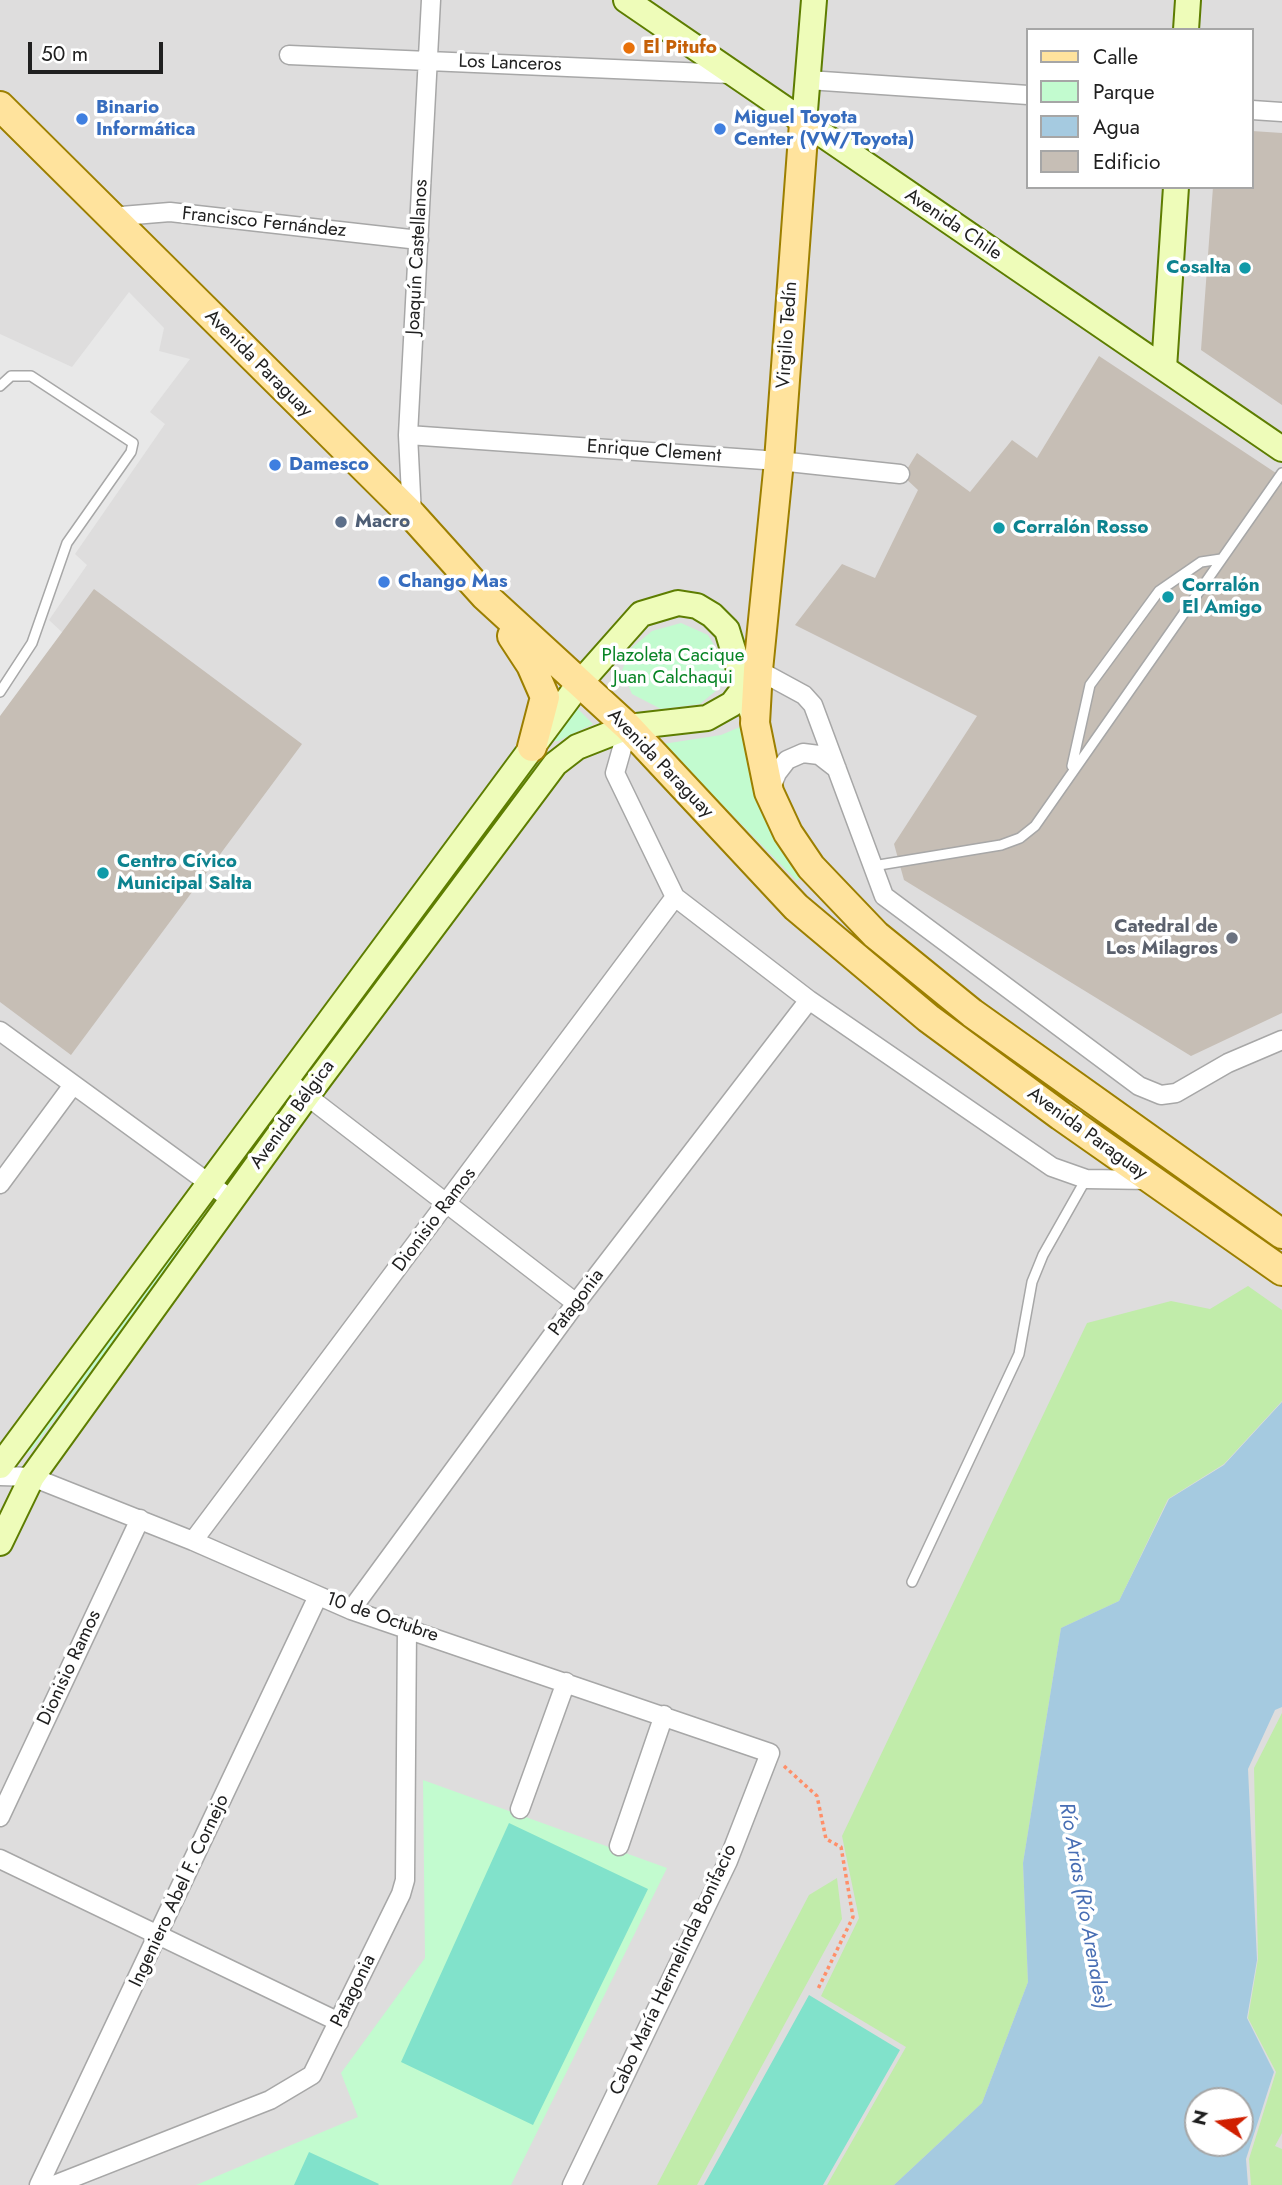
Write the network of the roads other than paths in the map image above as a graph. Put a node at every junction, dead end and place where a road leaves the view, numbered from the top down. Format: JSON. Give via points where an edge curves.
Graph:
{"nodes":[{"id":1,"x":430,"y":0,"type":"edge"},
{"id":2,"x":626,"y":0,"type":"edge"},
{"id":3,"x":814,"y":0,"type":"edge"},
{"id":4,"x":1188,"y":0,"type":"edge"},
{"id":5,"x":1186,"y":28,"type":"edge"},
{"id":6,"x":289,"y":55,"type":"dead end"},
{"id":7,"x":427,"y":61,"type":"junction"},
{"id":8,"x":730,"y":74,"type":"junction"},
{"id":9,"x":808,"y":80,"type":"junction"},
{"id":10,"x":1026,"y":95,"type":"edge"},
{"id":11,"x":0,"y":106,"type":"edge"},
{"id":12,"x":1254,"y":110,"type":"edge"},
{"id":13,"x":1282,"y":112,"type":"edge"},
{"id":14,"x":804,"y":123,"type":"junction"},
{"id":15,"x":1176,"y":189,"type":"edge"},
{"id":16,"x":109,"y":217,"type":"junction"},
{"id":17,"x":419,"y":240,"type":"junction"},
{"id":18,"x":1164,"y":368,"type":"junction"},
{"id":19,"x":0,"y":386,"type":"edge"},
{"id":20,"x":408,"y":435,"type":"junction"},
{"id":21,"x":1282,"y":449,"type":"edge"},
{"id":22,"x":779,"y":461,"type":"junction"},
{"id":23,"x":900,"y":474,"type":"dead end"},
{"id":24,"x":1282,"y":474,"type":"edge"},
{"id":25,"x":412,"y":515,"type":"junction"},
{"id":26,"x":1221,"y":559,"type":"junction"},
{"id":27,"x":485,"y":596,"type":"junction"},
{"id":28,"x":751,"y":679,"type":"junction"},
{"id":29,"x":579,"y":684,"type":"junction"},
{"id":30,"x":0,"y":692,"type":"edge"},
{"id":31,"x":628,"y":727,"type":"junction"},
{"id":32,"x":532,"y":747,"type":"junction"},
{"id":33,"x":1072,"y":770,"type":"junction"},
{"id":34,"x":839,"y":771,"type":"junction"},
{"id":35,"x":769,"y":792,"type":"junction"},
{"id":36,"x":871,"y":867,"type":"junction"},
{"id":37,"x":675,"y":897,"type":"junction"},
{"id":38,"x":810,"y":1000,"type":"junction"},
{"id":39,"x":0,"y":1031,"type":"edge"},
{"id":40,"x":1282,"y":1040,"type":"edge"},
{"id":41,"x":285,"y":1079,"type":"junction"},
{"id":42,"x":73,"y":1085,"type":"junction"},
{"id":43,"x":306,"y":1097,"type":"junction"},
{"id":44,"x":1086,"y":1179,"type":"junction"},
{"id":45,"x":1150,"y":1180,"type":"junction"},
{"id":46,"x":0,"y":1184,"type":"edge"},
{"id":47,"x":209,"y":1184,"type":"junction"},
{"id":48,"x":232,"y":1200,"type":"junction"},
{"id":49,"x":447,"y":1203,"type":"junction"},
{"id":50,"x":1276,"y":1229,"type":"edge"},
{"id":51,"x":1282,"y":1271,"type":"edge"},
{"id":52,"x":576,"y":1303,"type":"junction"},
{"id":53,"x":0,"y":1466,"type":"edge"},
{"id":54,"x":0,"y":1476,"type":"edge"},
{"id":55,"x":32,"y":1476,"type":"junction"},
{"id":56,"x":140,"y":1519,"type":"junction"},
{"id":57,"x":193,"y":1541,"type":"junction"},
{"id":58,"x":0,"y":1543,"type":"edge"},
{"id":59,"x":912,"y":1582,"type":"dead end"},
{"id":60,"x":318,"y":1596,"type":"junction"},
{"id":61,"x":351,"y":1610,"type":"junction"},
{"id":62,"x":407,"y":1627,"type":"junction"},
{"id":63,"x":566,"y":1682,"type":"junction"},
{"id":64,"x":664,"y":1715,"type":"junction"},
{"id":65,"x":770,"y":1753,"type":"joint"},
{"id":66,"x":520,"y":1809,"type":"dead end"},
{"id":67,"x":0,"y":1817,"type":"edge"},
{"id":68,"x":619,"y":1846,"type":"dead end"},
{"id":69,"x":0,"y":1859,"type":"edge"},
{"id":70,"x":159,"y":1936,"type":"junction"},
{"id":71,"x":339,"y":2022,"type":"junction"},
{"id":72,"x":39,"y":2185,"type":"edge"},
{"id":73,"x":54,"y":2185,"type":"edge"},
{"id":74,"x":572,"y":2185,"type":"edge"}],
"edges":[{"from":1,"to":7,"type":"street","name":"Joaquín Castellanos"},
{"from":2,"to":8,"type":"main road","name":"Avenida Chile"},
{"from":3,"to":9,"type":"main road","name":"Virgilio Tedín"},
{"from":4,"to":5,"type":"main road"},
{"from":6,"to":7,"type":"street","name":"Los Lanceros"},
{"from":7,"to":8,"type":"street","name":"Los Lanceros"},
{"from":7,"to":17,"type":"street","name":"Joaquín Castellanos"},
{"from":8,"to":14,"type":"main road","name":"Avenida Chile"},
{"from":9,"to":10,"type":"street"},
{"from":9,"to":14,"type":"main road","name":"Virgilio Tedín"},
{"from":11,"to":16,"type":"main road","name":"Avenida Paraguay"},
{"from":12,"to":13,"type":"street"},
{"from":14,"to":18,"type":"main road","name":"Avenida Chile"},
{"from":14,"to":22,"type":"main road","name":"Virgilio Tedín"},
{"from":15,"to":18,"type":"main road"},
{"from":16,"to":17,"type":"street","name":"Francisco Fernández","via":[[170,212]]},
{"from":16,"to":25,"type":"main road","name":"Avenida Paraguay"},
{"from":17,"to":20,"type":"street","name":"Joaquín Castellanos"},
{"from":18,"to":21,"type":"main road","name":"Avenida Chile"},
{"from":19,"to":30,"type":"lane","via":[[11,376],[31,376],[133,443],[67,543],[32,643]]},
{"from":20,"to":22,"type":"street","name":"Enrique Clement"},
{"from":20,"to":25,"type":"street","name":"Joaquín Castellanos"},
{"from":22,"to":23,"type":"street","name":"Enrique Clement"},
{"from":22,"to":28,"type":"main road","name":"Virgilio Tedín"},
{"from":24,"to":26,"type":"lane"},
{"from":25,"to":27,"type":"main road","name":"Avenida Paraguay"},
{"from":26,"to":33,"type":"lane"},
{"from":26,"to":33,"type":"lane","via":[[1201,562],[1159,591],[1090,685]]},
{"from":27,"to":29,"type":"main road","name":"Avenida Paraguay"},
{"from":27,"to":32,"type":"main road","via":[[531,665],[545,697]]},
{"from":28,"to":29,"type":"main road","via":[[727,630],[697,606],[678,603],[641,614]]},
{"from":28,"to":31,"type":"main road","via":[[732,704],[707,718]]},
{"from":28,"to":34,"type":"street","via":[[804,695],[813,705]]},
{"from":28,"to":35,"type":"main road","name":"Avenida Paraguay"},
{"from":29,"to":31,"type":"main road","name":"Avenida Paraguay"},
{"from":29,"to":32,"type":"main road","name":"Avenida Bélgica"},
{"from":31,"to":37,"type":"street","via":[[615,773]]},
{"from":31,"to":43,"type":"main road","name":"Avenida Bélgica","via":[[577,747],[555,764]]},
{"from":31,"to":45,"type":"main road","name":"Avenida Paraguay","via":[[796,907],[845,950],[928,1018]]},
{"from":32,"to":41,"type":"main road","name":"Avenida Bélgica"},
{"from":33,"to":36,"type":"lane","via":[[1035,826],[1020,838]]},
{"from":34,"to":35,"type":"street","via":[[819,755],[803,753],[787,760]]},
{"from":34,"to":36,"type":"street"},
{"from":35,"to":50,"type":"main road","name":"Avenida Paraguay","via":[[811,867],[876,935],[972,1013]]},
{"from":36,"to":40,"type":"street","via":[[891,902],[1139,1086],[1161,1094],[1176,1093],[1228,1063]]},
{"from":37,"to":38,"type":"street"},
{"from":37,"to":49,"type":"street","name":"Dionisio Ramos"},
{"from":38,"to":44,"type":"street","via":[[1052,1167]]},
{"from":38,"to":52,"type":"street","name":"Patagonia"},
{"from":39,"to":42,"type":"street"},
{"from":41,"to":43,"type":"street"},
{"from":41,"to":47,"type":"main road","name":"Avenida Bélgica"},
{"from":42,"to":46,"type":"street"},
{"from":42,"to":47,"type":"street"},
{"from":43,"to":48,"type":"main road","name":"Avenida Bélgica"},
{"from":43,"to":49,"type":"street"},
{"from":44,"to":45,"type":"street"},
{"from":44,"to":59,"type":"lane","via":[[1043,1255],[1032,1282],[1019,1354]]},
{"from":45,"to":51,"type":"main road","name":"Avenida Paraguay"},
{"from":47,"to":48,"type":"street"},
{"from":47,"to":53,"type":"main road","name":"Avenida Bélgica"},
{"from":48,"to":55,"type":"main road","name":"Avenida Bélgica"},
{"from":49,"to":52,"type":"street"},
{"from":49,"to":57,"type":"street","name":"Dionisio Ramos"},
{"from":52,"to":61,"type":"street","name":"Patagonia"},
{"from":54,"to":55,"type":"street","name":"10 de Octubre"},
{"from":55,"to":56,"type":"street","name":"10 de Octubre"},
{"from":55,"to":58,"type":"main road","name":"Avenida Bélgica"},
{"from":56,"to":57,"type":"street","name":"10 de Octubre"},
{"from":56,"to":67,"type":"street","name":"Dionisio Ramos"},
{"from":57,"to":60,"type":"street","name":"10 de Octubre"},
{"from":60,"to":61,"type":"street","name":"10 de Octubre"},
{"from":60,"to":70,"type":"street","name":"Ingeniero Abel F. Cornejo"},
{"from":61,"to":62,"type":"street","name":"10 de Octubre"},
{"from":62,"to":63,"type":"street","name":"10 de Octubre"},
{"from":62,"to":71,"type":"street","name":"Patagonia","via":[[405,1880]]},
{"from":63,"to":64,"type":"street","name":"10 de Octubre"},
{"from":63,"to":66,"type":"street"},
{"from":64,"to":65,"type":"street","name":"10 de Octubre"},
{"from":64,"to":68,"type":"street"},
{"from":65,"to":74,"type":"street","name":"Cabo María Hermelinda Bonifacio","via":[[728,1861]]},
{"from":69,"to":70,"type":"street"},
{"from":70,"to":71,"type":"street"},
{"from":70,"to":72,"type":"street","name":"Ingeniero Abel F. Cornejo"},
{"from":71,"to":73,"type":"street","name":"Patagonia","via":[[312,2075],[294,2088]]}]}
